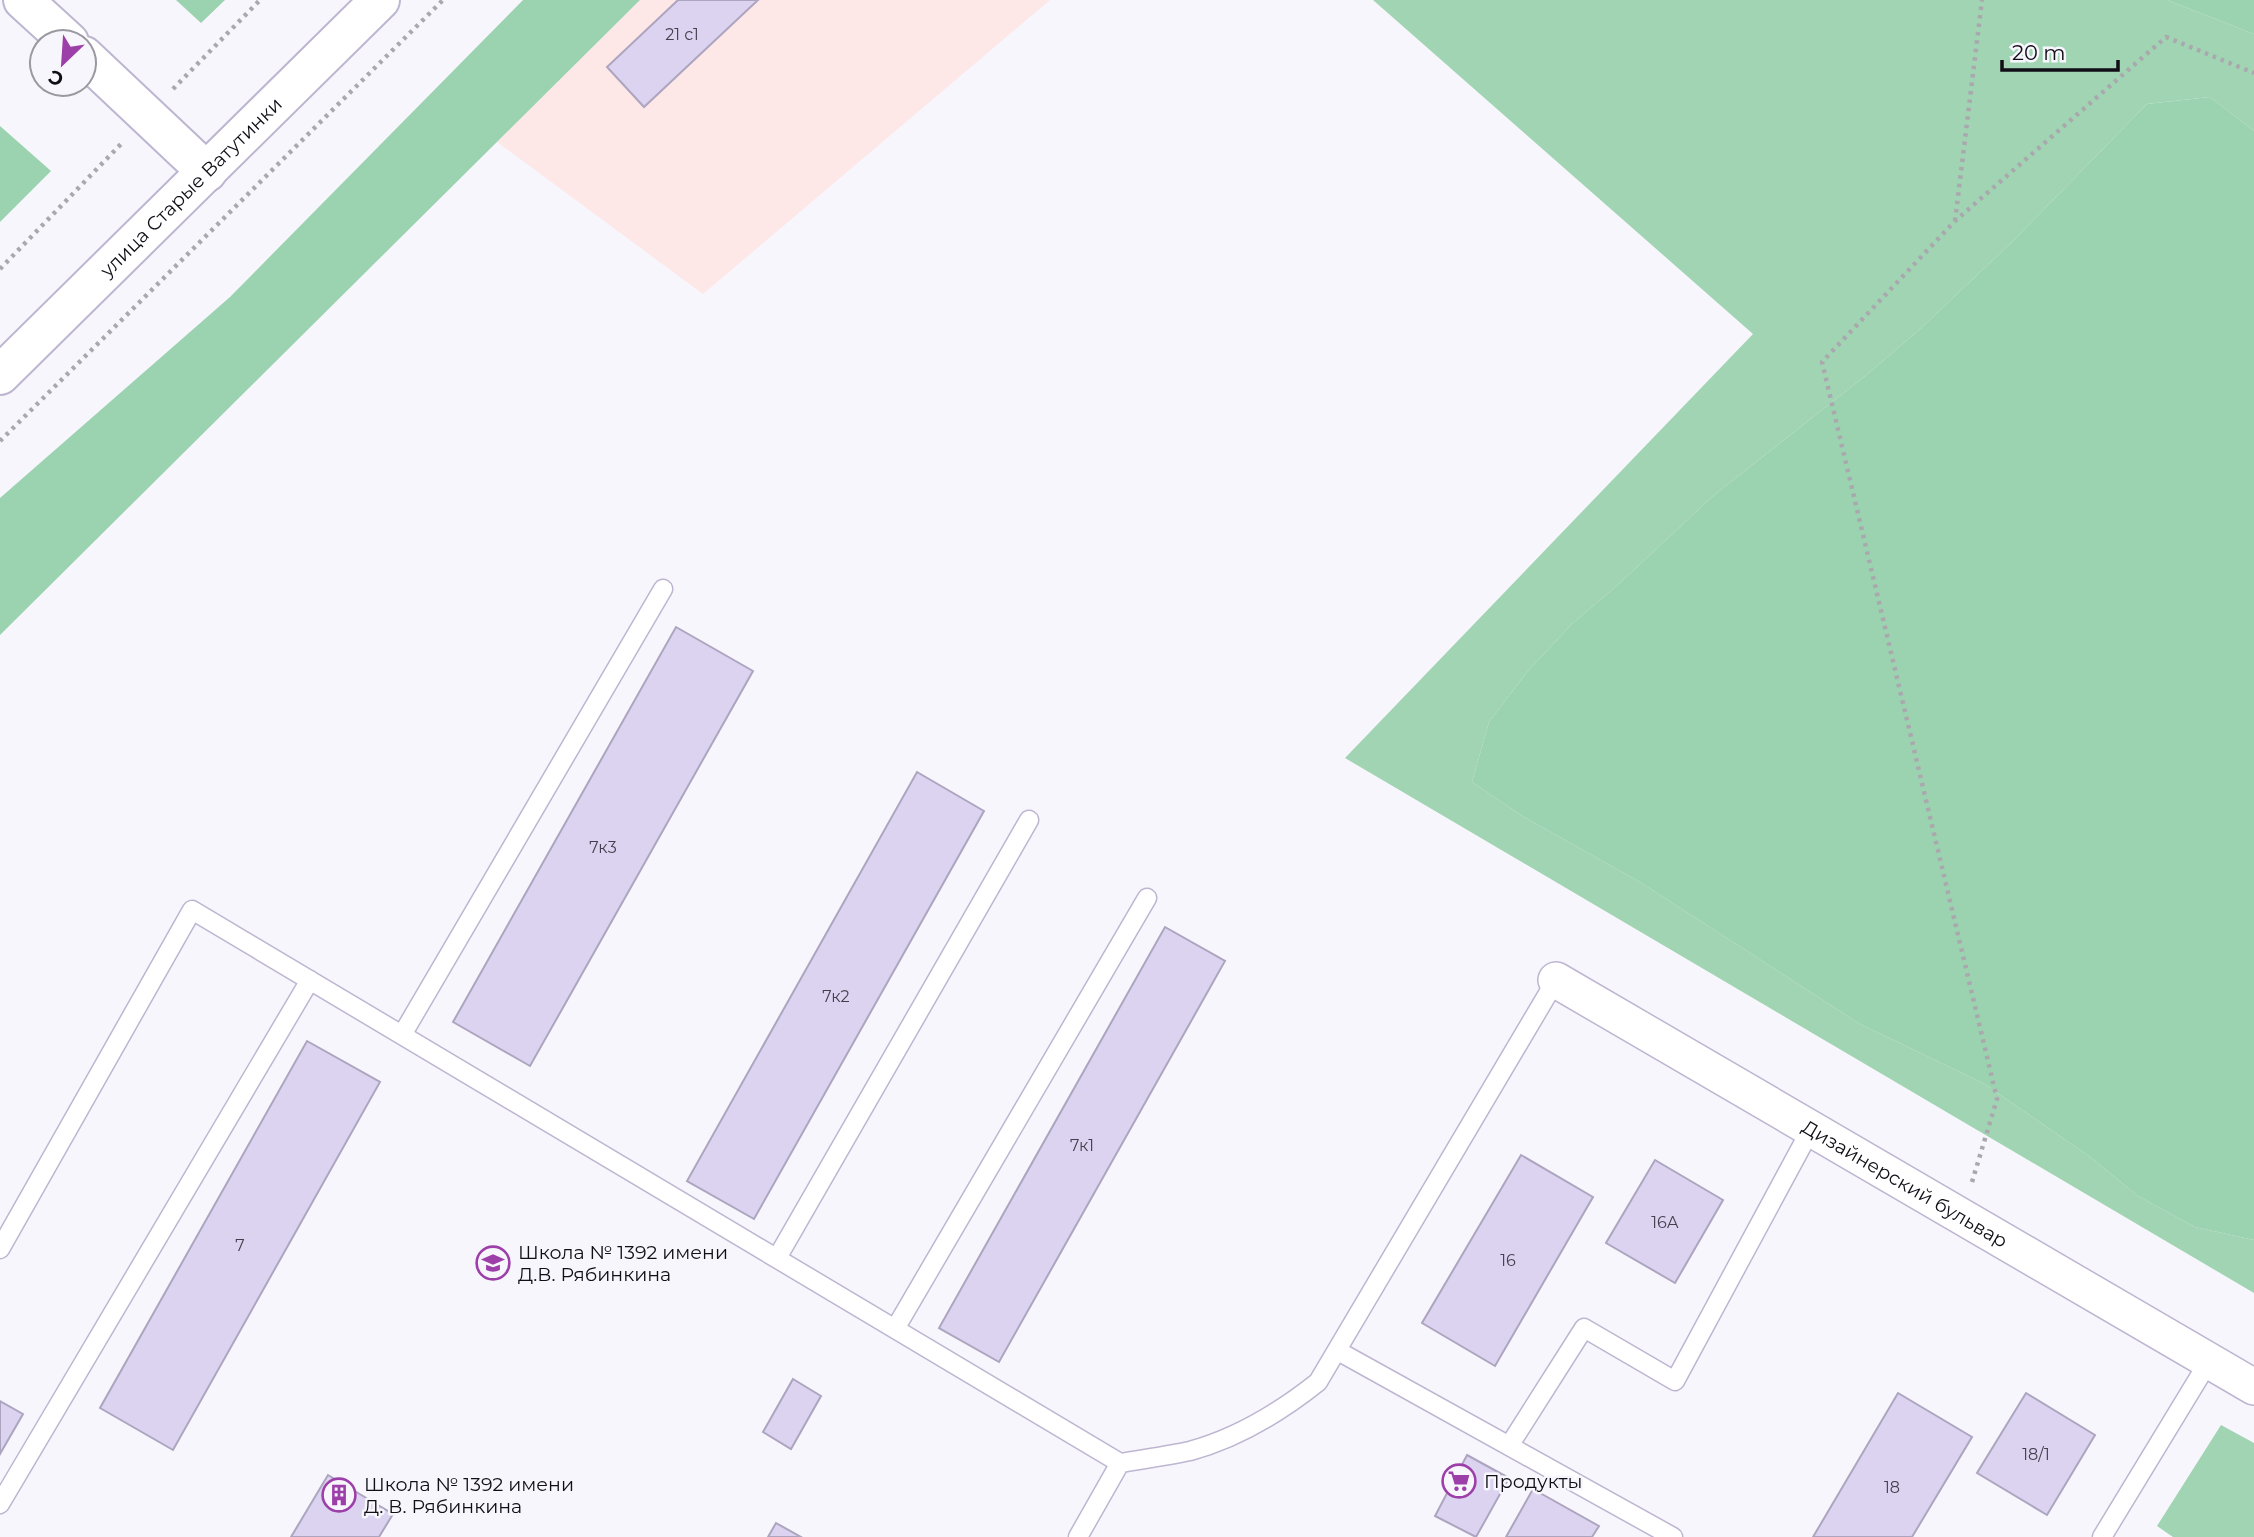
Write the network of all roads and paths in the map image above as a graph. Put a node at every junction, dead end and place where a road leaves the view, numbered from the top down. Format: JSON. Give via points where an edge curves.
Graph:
{"nodes":[{"id":1,"x":23,"y":0,"type":"edge"},
{"id":2,"x":380,"y":0,"type":"edge"},
{"id":3,"x":443,"y":0,"type":"edge"},
{"id":4,"x":1982,"y":0,"type":"edge"},
{"id":5,"x":53,"y":28,"type":"edge"},
{"id":6,"x":98,"y":69,"type":"edge"},
{"id":7,"x":2254,"y":73,"type":"edge"},
{"id":8,"x":207,"y":173,"type":"junction"},
{"id":9,"x":1955,"y":221,"type":"junction"},
{"id":10,"x":0,"y":375,"type":"edge"},
{"id":11,"x":0,"y":441,"type":"edge"},
{"id":12,"x":663,"y":589,"type":"dead end"},
{"id":13,"x":1029,"y":820,"type":"dead end"},
{"id":14,"x":1147,"y":898,"type":"dead end"},
{"id":15,"x":310,"y":980,"type":"junction"},
{"id":16,"x":1556,"y":980,"type":"joint"},
{"id":17,"x":402,"y":1035,"type":"junction"},
{"id":18,"x":1811,"y":1129,"type":"junction"},
{"id":19,"x":1962,"y":1217,"type":"junction"},
{"id":20,"x":0,"y":1249,"type":"edge"},
{"id":21,"x":777,"y":1258,"type":"junction"},
{"id":22,"x":895,"y":1329,"type":"junction"},
{"id":23,"x":1338,"y":1351,"type":"junction"},
{"id":24,"x":2209,"y":1361,"type":"junction"},
{"id":25,"x":2254,"y":1387,"type":"edge"},
{"id":26,"x":1509,"y":1447,"type":"junction"},
{"id":27,"x":1120,"y":1463,"type":"junction"},
{"id":28,"x":0,"y":1504,"type":"edge"},
{"id":29,"x":1078,"y":1537,"type":"edge"},
{"id":30,"x":1673,"y":1537,"type":"edge"},
{"id":31,"x":2102,"y":1537,"type":"edge"}],
"edges":[{"from":1,"to":5,"type":"main road"},
{"from":2,"to":8,"type":"main road","name":"улица Старые Ватутинки"},
{"from":3,"to":11,"type":"path"},
{"from":4,"to":9,"type":"path"},
{"from":6,"to":8,"type":"main road"},
{"from":7,"to":9,"type":"path","via":[[2166,37]]},
{"from":8,"to":10,"type":"main road","name":"улица Старые Ватутинки"},
{"from":9,"to":19,"type":"path","via":[[1822,362],[1997,1099]]},
{"from":12,"to":17,"type":"lane"},
{"from":13,"to":21,"type":"lane"},
{"from":14,"to":22,"type":"lane"},
{"from":15,"to":17,"type":"lane"},
{"from":15,"to":20,"type":"lane","via":[[192,910]]},
{"from":15,"to":28,"type":"lane"},
{"from":16,"to":18,"type":"street","name":"Дизайнерский бульвар"},
{"from":16,"to":23,"type":"lane"},
{"from":17,"to":21,"type":"lane"},
{"from":18,"to":19,"type":"street","name":"Дизайнерский бульвар"},
{"from":18,"to":26,"type":"lane","via":[[1675,1381],[1584,1328]]},
{"from":19,"to":24,"type":"street","name":"Дизайнерский бульвар"},
{"from":21,"to":22,"type":"lane"},
{"from":22,"to":27,"type":"lane"},
{"from":23,"to":26,"type":"lane"},
{"from":23,"to":27,"type":"lane","via":[[1318,1382],[1245,1431],[1191,1450]]},
{"from":24,"to":25,"type":"street","name":"Дизайнерский бульвар"},
{"from":24,"to":31,"type":"lane"},
{"from":26,"to":30,"type":"lane"},
{"from":27,"to":29,"type":"lane"}]}
